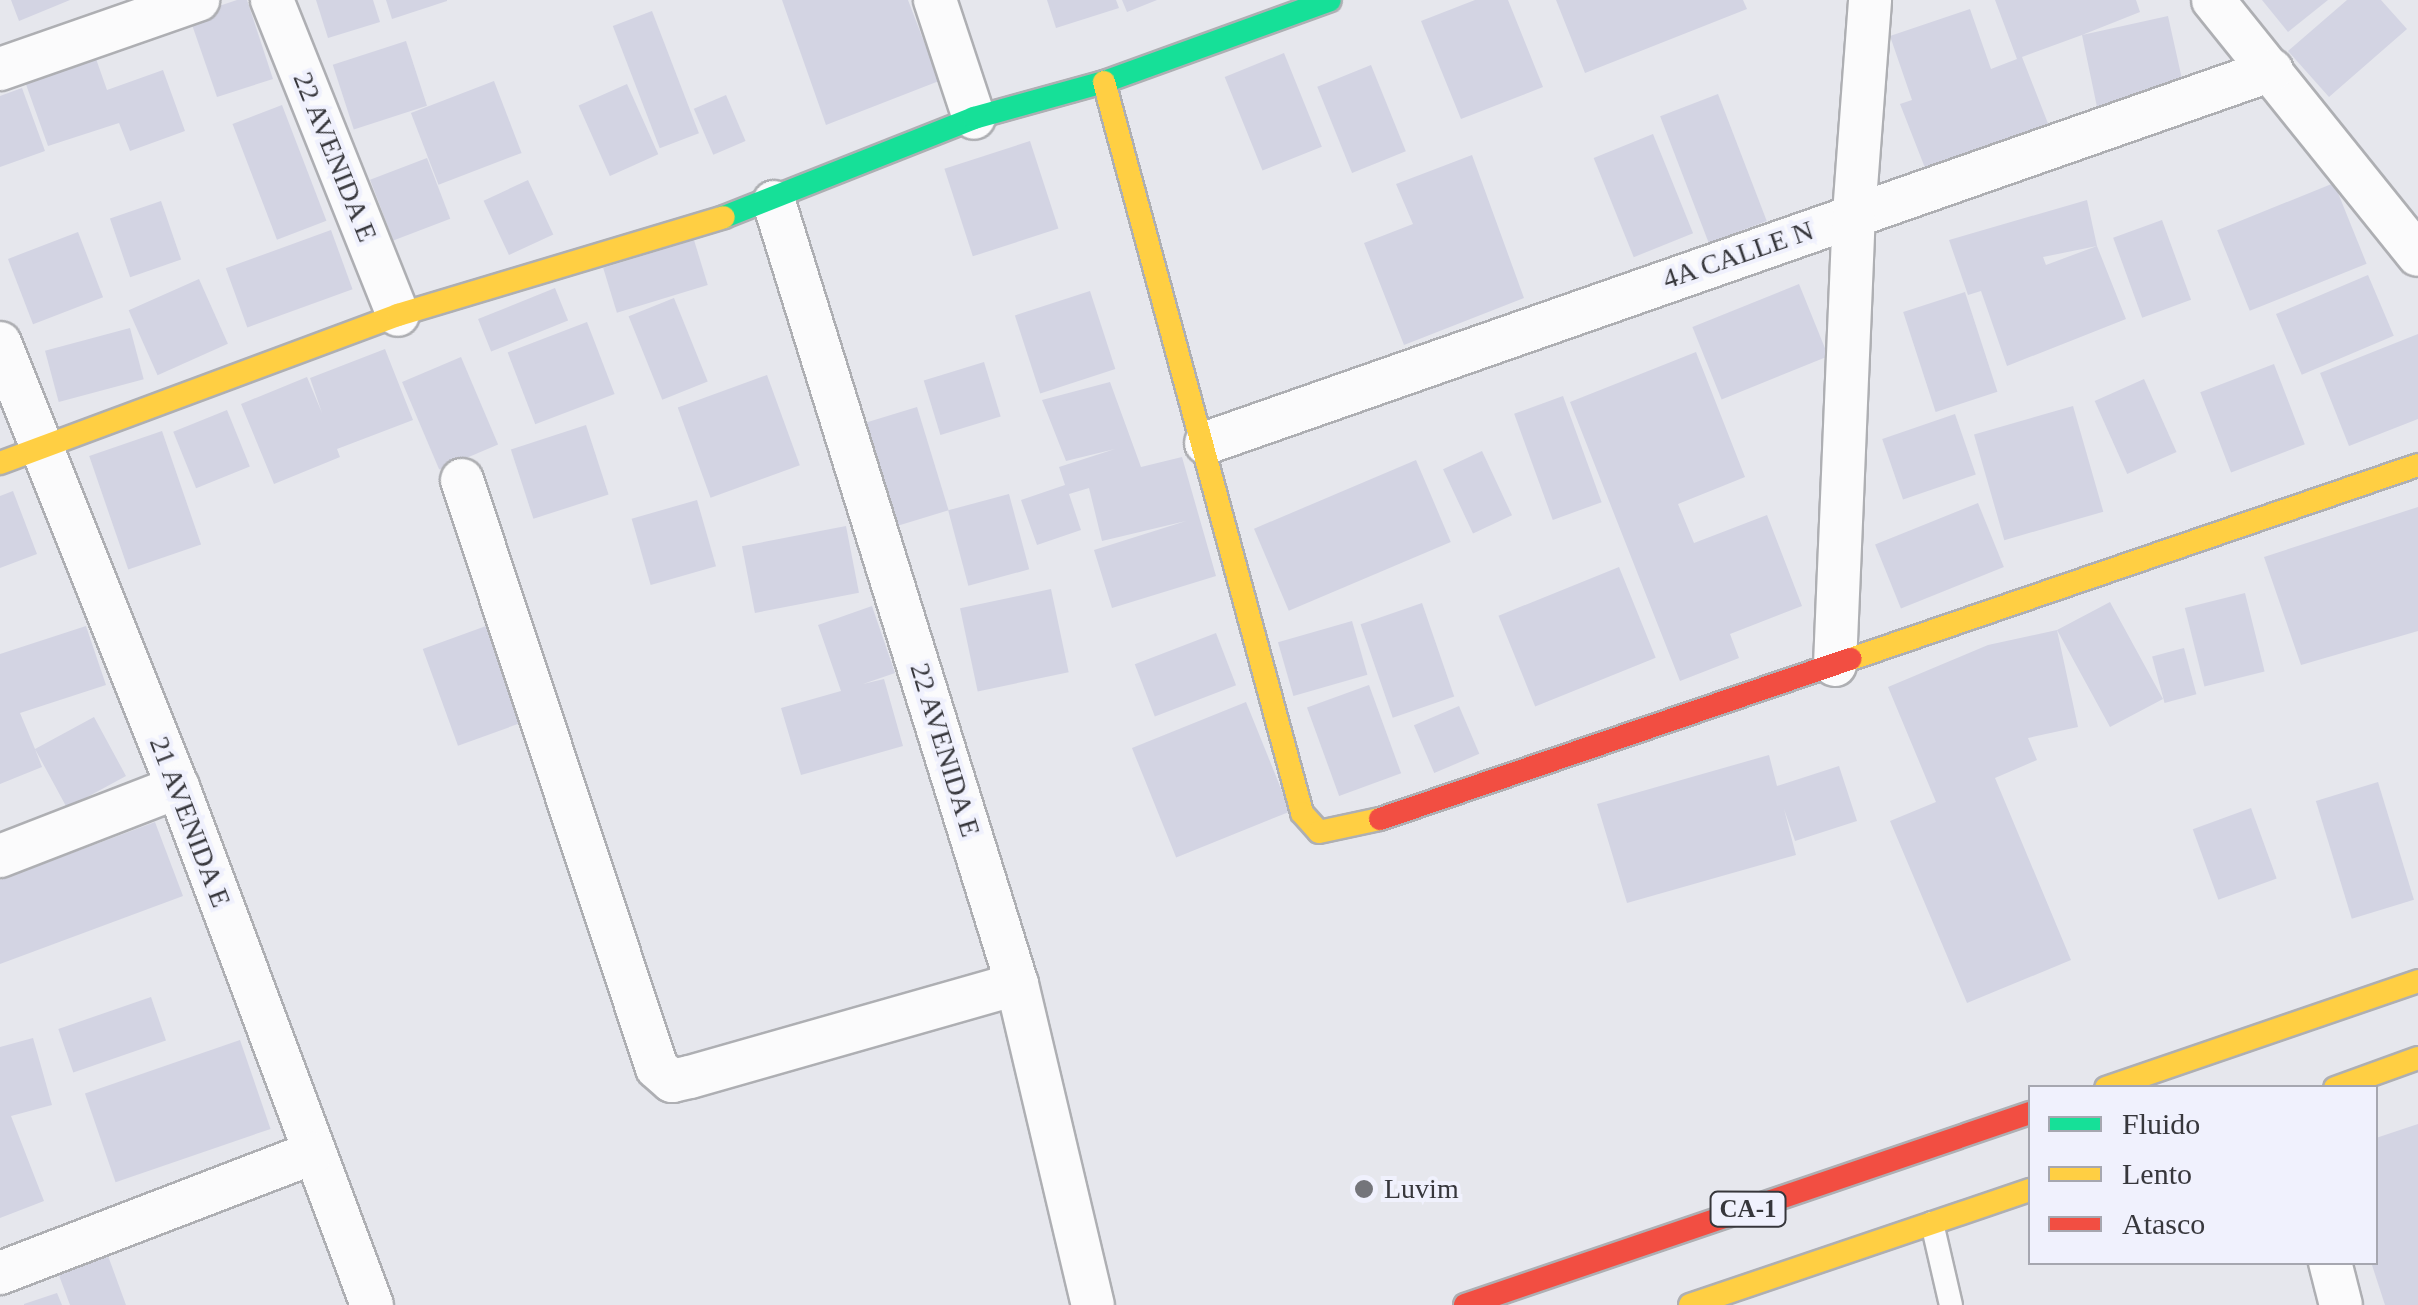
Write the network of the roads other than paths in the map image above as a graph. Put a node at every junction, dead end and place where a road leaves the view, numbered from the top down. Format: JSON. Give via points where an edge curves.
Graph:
{"nodes":[{"id":1,"x":198,"y":0,"type":"edge"},
{"id":2,"x":272,"y":0,"type":"edge"},
{"id":3,"x":935,"y":0,"type":"edge"},
{"id":4,"x":1330,"y":0,"type":"edge"},
{"id":5,"x":1870,"y":0,"type":"edge"},
{"id":6,"x":2213,"y":0,"type":"edge"},
{"id":7,"x":0,"y":69,"type":"edge"},
{"id":8,"x":2272,"y":70,"type":"junction"},
{"id":9,"x":1104,"y":82,"type":"junction"},
{"id":10,"x":974,"y":118,"type":"junction"},
{"id":11,"x":774,"y":202,"type":"junction"},
{"id":12,"x":1854,"y":214,"type":"junction"},
{"id":13,"x":2418,"y":255,"type":"edge"},
{"id":14,"x":398,"y":315,"type":"junction"},
{"id":15,"x":0,"y":342,"type":"edge"},
{"id":16,"x":1206,"y":443,"type":"junction"},
{"id":17,"x":44,"y":447,"type":"junction"},
{"id":18,"x":0,"y":463,"type":"edge"},
{"id":19,"x":2418,"y":464,"type":"edge"},
{"id":20,"x":462,"y":480,"type":"dead end"},
{"id":21,"x":1836,"y":665,"type":"junction"},
{"id":22,"x":178,"y":787,"type":"junction"},
{"id":23,"x":0,"y":856,"type":"edge"},
{"id":24,"x":2418,"y":980,"type":"edge"},
{"id":25,"x":1017,"y":984,"type":"junction"},
{"id":26,"x":2418,"y":1058,"type":"edge"},
{"id":27,"x":2115,"y":1085,"type":"edge"},
{"id":28,"x":2343,"y":1085,"type":"edge"},
{"id":29,"x":2028,"y":1114,"type":"edge"},
{"id":30,"x":312,"y":1153,"type":"junction"},
{"id":31,"x":2028,"y":1191,"type":"edge"},
{"id":32,"x":1932,"y":1224,"type":"junction"},
{"id":33,"x":2331,"y":1265,"type":"edge"},
{"id":34,"x":0,"y":1273,"type":"edge"},
{"id":35,"x":372,"y":1305,"type":"edge"},
{"id":36,"x":1093,"y":1305,"type":"edge"},
{"id":37,"x":1465,"y":1305,"type":"edge"},
{"id":38,"x":1690,"y":1305,"type":"edge"},
{"id":39,"x":1951,"y":1305,"type":"edge"},
{"id":40,"x":2341,"y":1305,"type":"edge"}],
"edges":[{"from":1,"to":7,"type":"street"},
{"from":2,"to":14,"type":"street","name":"22 AVENIDA E"},
{"from":3,"to":10,"type":"street"},
{"from":4,"to":9,"type":"main road"},
{"from":5,"to":12,"type":"street"},
{"from":6,"to":8,"type":"street"},
{"from":8,"to":12,"type":"street","name":"4A CALLE N"},
{"from":8,"to":13,"type":"street"},
{"from":9,"to":10,"type":"main road"},
{"from":9,"to":16,"type":"main road"},
{"from":10,"to":11,"type":"main road"},
{"from":11,"to":14,"type":"main road"},
{"from":11,"to":25,"type":"street","name":"22 AVENIDA E"},
{"from":12,"to":16,"type":"street","name":"4A CALLE N"},
{"from":12,"to":21,"type":"street"},
{"from":14,"to":17,"type":"main road"},
{"from":15,"to":17,"type":"street","name":"21 AVENIDA E"},
{"from":16,"to":21,"type":"main road","via":[[1302,813],[1319,832],[1345,831]]},
{"from":17,"to":18,"type":"main road"},
{"from":17,"to":22,"type":"street","name":"21 AVENIDA E"},
{"from":19,"to":21,"type":"main road"},
{"from":20,"to":25,"type":"street","via":[[656,1068],[672,1081],[690,1078]]},
{"from":22,"to":23,"type":"street"},
{"from":22,"to":30,"type":"street","name":"21 AVENIDA E"},
{"from":24,"to":27,"type":"main road"},
{"from":25,"to":36,"type":"street","name":"22 AVENIDA E"},
{"from":26,"to":28,"type":"main road"},
{"from":29,"to":37,"type":"main road","number":"CA-1"},
{"from":30,"to":34,"type":"street"},
{"from":30,"to":35,"type":"street","name":"21 AVENIDA E"},
{"from":31,"to":32,"type":"main road","number":"CA-1"},
{"from":32,"to":38,"type":"main road","number":"CA-1"},
{"from":32,"to":39,"type":"lane"},
{"from":33,"to":40,"type":"street"}]}
